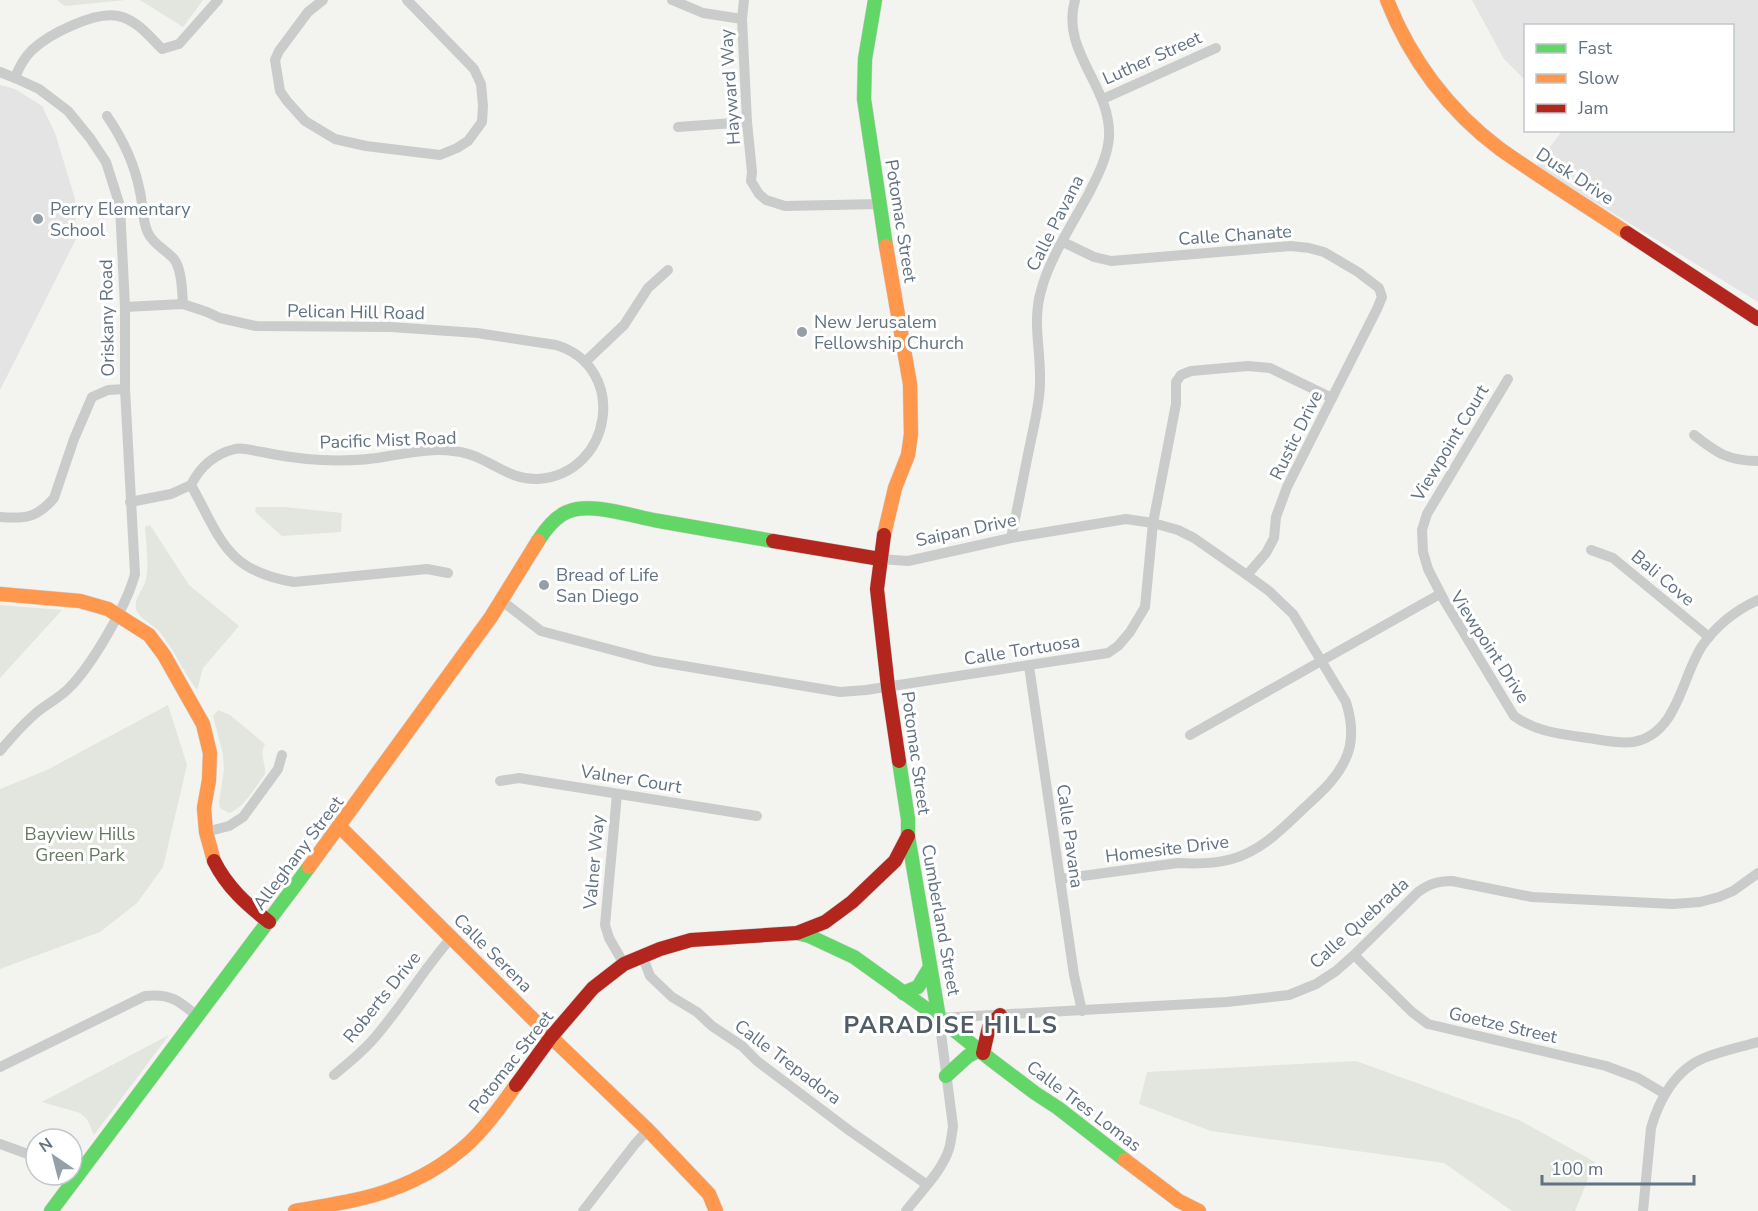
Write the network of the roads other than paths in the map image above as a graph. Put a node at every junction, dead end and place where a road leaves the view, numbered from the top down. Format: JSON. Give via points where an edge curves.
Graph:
{"nodes":[{"id":1,"x":218,"y":0,"type":"edge"},
{"id":2,"x":323,"y":0,"type":"edge"},
{"id":3,"x":407,"y":0,"type":"edge"},
{"id":4,"x":672,"y":0,"type":"edge"},
{"id":5,"x":744,"y":0,"type":"edge"},
{"id":6,"x":875,"y":0,"type":"edge"},
{"id":7,"x":1075,"y":0,"type":"edge"},
{"id":8,"x":1387,"y":0,"type":"edge"},
{"id":9,"x":742,"y":19,"type":"junction"},
{"id":10,"x":1215,"y":48,"type":"dead end"},
{"id":11,"x":0,"y":72,"type":"edge"},
{"id":12,"x":15,"y":78,"type":"junction"},
{"id":13,"x":1102,"y":99,"type":"junction"},
{"id":14,"x":107,"y":116,"type":"dead end"},
{"id":15,"x":747,"y":122,"type":"junction"},
{"id":16,"x":678,"y":127,"type":"dead end"},
{"id":17,"x":879,"y":204,"type":"junction"},
{"id":18,"x":1063,"y":242,"type":"junction"},
{"id":19,"x":668,"y":270,"type":"dead end"},
{"id":20,"x":183,"y":304,"type":"junction"},
{"id":21,"x":125,"y":307,"type":"junction"},
{"id":22,"x":1377,"y":309,"type":"joint"},
{"id":23,"x":1758,"y":319,"type":"edge"},
{"id":24,"x":585,"y":362,"type":"junction"},
{"id":25,"x":1508,"y":379,"type":"dead end"},
{"id":26,"x":125,"y":389,"type":"junction"},
{"id":27,"x":1332,"y":398,"type":"junction"},
{"id":28,"x":1694,"y":435,"type":"dead end"},
{"id":29,"x":1758,"y":461,"type":"edge"},
{"id":30,"x":191,"y":485,"type":"junction"},
{"id":31,"x":130,"y":502,"type":"junction"},
{"id":32,"x":566,"y":512,"type":"joint"},
{"id":33,"x":0,"y":517,"type":"edge"},
{"id":34,"x":1153,"y":523,"type":"junction"},
{"id":35,"x":1011,"y":538,"type":"junction"},
{"id":36,"x":1591,"y":550,"type":"dead end"},
{"id":37,"x":880,"y":559,"type":"junction"},
{"id":38,"x":448,"y":573,"type":"dead end"},
{"id":39,"x":1247,"y":575,"type":"junction"},
{"id":40,"x":0,"y":594,"type":"edge"},
{"id":41,"x":1440,"y":594,"type":"junction"},
{"id":42,"x":1758,"y":600,"type":"edge"},
{"id":43,"x":502,"y":601,"type":"junction"},
{"id":44,"x":117,"y":615,"type":"junction"},
{"id":45,"x":1709,"y":637,"type":"junction"},
{"id":46,"x":1321,"y":660,"type":"junction"},
{"id":47,"x":1029,"y":666,"type":"junction"},
{"id":48,"x":888,"y":687,"type":"junction"},
{"id":49,"x":1190,"y":735,"type":"dead end"},
{"id":50,"x":0,"y":750,"type":"edge"},
{"id":51,"x":282,"y":755,"type":"dead end"},
{"id":52,"x":500,"y":781,"type":"dead end"},
{"id":53,"x":617,"y":794,"type":"junction"},
{"id":54,"x":757,"y":816,"type":"dead end"},
{"id":55,"x":340,"y":827,"type":"junction"},
{"id":56,"x":206,"y":832,"type":"junction"},
{"id":57,"x":908,"y":836,"type":"junction"},
{"id":58,"x":1758,"y":873,"type":"edge"},
{"id":59,"x":1060,"y":879,"type":"junction"},
{"id":60,"x":268,"y":922,"type":"junction"},
{"id":61,"x":797,"y":933,"type":"junction"},
{"id":62,"x":453,"y":937,"type":"junction"},
{"id":63,"x":642,"y":955,"type":"junction"},
{"id":64,"x":1354,"y":956,"type":"junction"},
{"id":65,"x":624,"y":964,"type":"junction"},
{"id":66,"x":930,"y":967,"type":"junction"},
{"id":67,"x":903,"y":993,"type":"junction"},
{"id":68,"x":1082,"y":1011,"type":"junction"},
{"id":69,"x":1000,"y":1015,"type":"junction"},
{"id":70,"x":198,"y":1017,"type":"junction"},
{"id":71,"x":939,"y":1018,"type":"junction"},
{"id":72,"x":551,"y":1037,"type":"junction"},
{"id":73,"x":1758,"y":1042,"type":"edge"},
{"id":74,"x":981,"y":1051,"type":"junction"},
{"id":75,"x":0,"y":1067,"type":"edge"},
{"id":76,"x":334,"y":1075,"type":"dead end"},
{"id":77,"x":946,"y":1076,"type":"junction"},
{"id":78,"x":1665,"y":1094,"type":"junction"},
{"id":79,"x":648,"y":1130,"type":"junction"},
{"id":80,"x":0,"y":1144,"type":"edge"},
{"id":81,"x":24,"y":1152,"type":"edge"},
{"id":82,"x":84,"y":1158,"type":"edge"},
{"id":83,"x":926,"y":1184,"type":"junction"},
{"id":84,"x":63,"y":1187,"type":"edge"},
{"id":85,"x":51,"y":1211,"type":"edge"},
{"id":86,"x":295,"y":1211,"type":"edge"},
{"id":87,"x":583,"y":1211,"type":"edge"},
{"id":88,"x":716,"y":1211,"type":"edge"},
{"id":89,"x":906,"y":1211,"type":"edge"},
{"id":90,"x":1199,"y":1211,"type":"edge"},
{"id":91,"x":1644,"y":1211,"type":"edge"}],
"edges":[{"from":1,"to":12,"type":"street","via":[[179,44],[162,49],[130,20],[118,16],[89,17],[40,43],[27,55]]},
{"from":2,"to":3,"type":"street","via":[[308,12],[275,60],[280,91],[286,101],[314,128],[335,139],[440,155],[468,141],[482,122],[481,84],[474,69]]},
{"from":4,"to":9,"type":"street","via":[[704,13]]},
{"from":5,"to":9,"type":"street","name":"Hayward Way"},
{"from":6,"to":17,"type":"street","name":"Potomac Street","via":[[865,59],[864,99]]},
{"from":7,"to":13,"type":"street","name":"Calle Pavana","via":[[1073,38]]},
{"from":8,"to":23,"type":"street","name":"Dusk Drive","via":[[1417,61],[1470,124],[1499,148]]},
{"from":9,"to":15,"type":"street","name":"Hayward Way"},
{"from":10,"to":13,"type":"street","name":"Luther Street"},
{"from":11,"to":12,"type":"street","name":"Oriskany Road"},
{"from":12,"to":21,"type":"street","name":"Oriskany Road","via":[[39,89],[68,111],[106,162],[120,206]]},
{"from":13,"to":18,"type":"street","name":"Calle Pavana","via":[[1109,129],[1104,161]]},
{"from":14,"to":20,"type":"street","via":[[132,163],[147,232],[175,260]]},
{"from":15,"to":16,"type":"street"},
{"from":15,"to":17,"type":"street","name":"Hayward Way","via":[[751,181],[766,200],[785,206]]},
{"from":17,"to":37,"type":"street","name":"Potomac Street","via":[[910,384],[911,434]]},
{"from":18,"to":22,"type":"street","name":"Calle Chanate","via":[[1111,261],[1291,246],[1309,248],[1332,255],[1379,288],[1382,297]]},
{"from":18,"to":35,"type":"street","name":"Calle Pavana","via":[[1043,282],[1036,314],[1040,382]]},
{"from":19,"to":24,"type":"street","via":[[648,288],[624,325]]},
{"from":20,"to":21,"type":"street","name":"Pelican Hill Road"},
{"from":20,"to":24,"type":"street","name":"Pelican Hill Road","via":[[256,326],[390,327],[477,333],[556,345]]},
{"from":21,"to":26,"type":"street","name":"Oriskany Road"},
{"from":22,"to":27,"type":"street","name":"Rustic Drive"},
{"from":24,"to":30,"type":"street","name":"Pacific Mist Road","via":[[601,388],[601,429],[586,456],[556,476],[523,478],[475,456],[451,451],[328,460],[247,448],[211,459]]},
{"from":25,"to":41,"type":"street","name":"Viewpoint Court","via":[[1427,514],[1422,530],[1423,552]]},
{"from":26,"to":31,"type":"street","name":"Oriskany Road"},
{"from":26,"to":33,"type":"street","via":[[108,390],[92,397],[54,498],[39,512],[21,519]]},
{"from":27,"to":34,"type":"street","name":"Calle Tortuosa","via":[[1270,368],[1236,367],[1181,375],[1176,382],[1176,404]]},
{"from":27,"to":39,"type":"street","name":"Rustic Drive","via":[[1287,487],[1276,517],[1274,538]]},
{"from":28,"to":29,"type":"street","via":[[1717,453]]},
{"from":30,"to":31,"type":"street","via":[[171,494]]},
{"from":30,"to":38,"type":"street","via":[[227,550],[252,571],[274,579],[294,582],[427,569]]},
{"from":31,"to":44,"type":"street","name":"Oriskany Road","via":[[135,574]]},
{"from":32,"to":37,"type":"street","name":"Saipan Drive","via":[[589,508]]},
{"from":32,"to":43,"type":"street","name":"Alleghany Street","via":[[549,526]]},
{"from":34,"to":35,"type":"street","name":"Saipan Drive","via":[[1126,519]]},
{"from":34,"to":39,"type":"street","name":"Saipan Drive","via":[[1194,538]]},
{"from":34,"to":47,"type":"street","name":"Calle Tortuosa","via":[[1145,607],[1118,646],[1108,653]]},
{"from":35,"to":37,"type":"street","name":"Saipan Drive","via":[[908,561]]},
{"from":36,"to":45,"type":"street","name":"Bali Cove","via":[[1613,558]]},
{"from":37,"to":48,"type":"street","name":"Potomac Street","via":[[877,589]]},
{"from":39,"to":46,"type":"street","name":"Saipan Drive","via":[[1293,614]]},
{"from":40,"to":44,"type":"street","via":[[80,601]]},
{"from":41,"to":45,"type":"street","name":"Viewpoint Drive","via":[[1514,716],[1545,731],[1623,743],[1649,736],[1670,716]]},
{"from":41,"to":46,"type":"street","name":"Viewpoint Drive"},
{"from":42,"to":45,"type":"street","name":"Viewpoint Drive","via":[[1728,618]]},
{"from":43,"to":48,"type":"street","name":"Calle Tortuosa","via":[[541,631],[654,661],[840,692]]},
{"from":43,"to":55,"type":"street","name":"Alleghany Street"},
{"from":44,"to":50,"type":"street","name":"Oriskany Road","via":[[87,668]]},
{"from":44,"to":56,"type":"street","via":[[149,635],[203,724],[210,753],[204,808]]},
{"from":46,"to":49,"type":"street","name":"Viewpoint Drive"},
{"from":46,"to":59,"type":"street","name":"Homesite Drive","via":[[1349,710],[1348,753],[1330,783],[1273,837],[1231,860]]},
{"from":47,"to":48,"type":"street","name":"Calle Tortuosa"},
{"from":47,"to":59,"type":"street","name":"Calle Pavana"},
{"from":48,"to":57,"type":"street","name":"Potomac Street"},
{"from":51,"to":56,"type":"street","via":[[278,769],[243,818]]},
{"from":52,"to":53,"type":"street","name":"Valner Court","via":[[519,778]]},
{"from":53,"to":54,"type":"street","name":"Valner Court"},
{"from":53,"to":65,"type":"street","name":"Valner Way","via":[[605,925]]},
{"from":55,"to":60,"type":"street","name":"Alleghany Street"},
{"from":55,"to":62,"type":"street","name":"Calle Serena"},
{"from":56,"to":60,"type":"street","via":[[212,858],[224,881]]},
{"from":57,"to":61,"type":"street","name":"Potomac Street","via":[[894,861],[852,902],[825,922]]},
{"from":57,"to":66,"type":"street","name":"Cumberland Street"},
{"from":58,"to":64,"type":"street","name":"Calle Quebrada","via":[[1719,897],[1700,903],[1672,904],[1532,897],[1452,881],[1439,882],[1418,892]]},
{"from":59,"to":68,"type":"street","name":"Calle Pavana"},
{"from":60,"to":70,"type":"street","name":"Alleghany Street"},
{"from":61,"to":63,"type":"street","name":"Potomac Street","via":[[691,940]]},
{"from":61,"to":67,"type":"street","name":"Calle Tres Lomas","via":[[854,957]]},
{"from":62,"to":72,"type":"street","name":"Calle Serena"},
{"from":62,"to":76,"type":"street","name":"Roberts Drive","via":[[380,1032]]},
{"from":63,"to":65,"type":"street","name":"Potomac Street"},
{"from":63,"to":83,"type":"street","name":"Calle Trepadora","via":[[650,976],[672,997]]},
{"from":64,"to":68,"type":"street","name":"Calle Quebrada","via":[[1316,984],[1289,995]]},
{"from":64,"to":78,"type":"street","name":"Goetze Street","via":[[1428,1024],[1606,1066]]},
{"from":65,"to":72,"type":"street","name":"Potomac Street","via":[[593,988]]},
{"from":66,"to":67,"type":"street","via":[[918,987]]},
{"from":66,"to":71,"type":"street","name":"Cumberland Street"},
{"from":67,"to":71,"type":"street","name":"Calle Tres Lomas"},
{"from":68,"to":69,"type":"street","name":"Calle Quebrada"},
{"from":69,"to":71,"type":"street","name":"Calle Quebrada"},
{"from":69,"to":74,"type":"street","via":[[989,1027]]},
{"from":70,"to":75,"type":"street","via":[[172,998],[145,996]]},
{"from":70,"to":82,"type":"street","name":"Alleghany Street"},
{"from":71,"to":74,"type":"street","name":"Calle Tres Lomas"},
{"from":71,"to":77,"type":"street","name":"Cumberland Street"},
{"from":72,"to":79,"type":"street","name":"Calle Serena"},
{"from":72,"to":86,"type":"street","name":"Potomac Street","via":[[494,1116],[447,1160],[391,1190]]},
{"from":73,"to":78,"type":"street","via":[[1702,1059],[1677,1078]]},
{"from":74,"to":77,"type":"street","via":[[970,1054]]},
{"from":74,"to":90,"type":"street","name":"Calle Tres Lomas"},
{"from":77,"to":83,"type":"street","name":"Cumberland Street","via":[[953,1126],[950,1143],[936,1174]]},
{"from":78,"to":91,"type":"street","via":[[1651,1128]]},
{"from":79,"to":87,"type":"street"},
{"from":79,"to":88,"type":"street","name":"Calle Serena","via":[[709,1194]]},
{"from":80,"to":81,"type":"street"},
{"from":83,"to":89,"type":"street","name":"Cumberland Street"},
{"from":84,"to":85,"type":"street","name":"Alleghany Street"}]}
